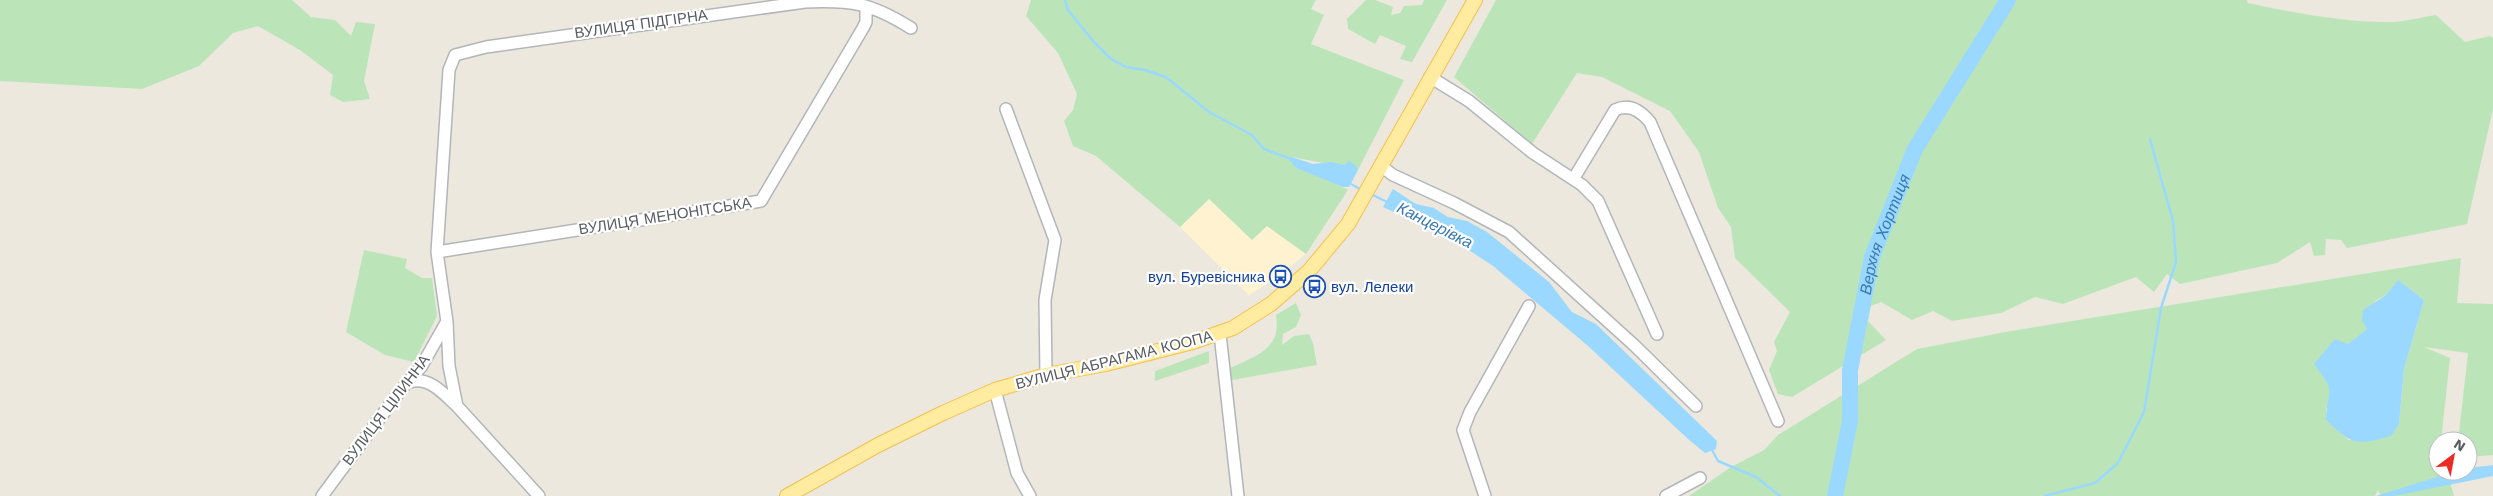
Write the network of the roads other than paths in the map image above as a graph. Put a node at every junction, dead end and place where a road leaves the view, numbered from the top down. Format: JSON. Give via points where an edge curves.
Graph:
{"nodes":[{"id":1,"x":1475,"y":0,"type":"edge"},
{"id":2,"x":866,"y":6,"type":"junction"},
{"id":3,"x":911,"y":28,"type":"dead end"},
{"id":4,"x":1430,"y":77,"type":"junction"},
{"id":5,"x":1006,"y":109,"type":"dead end"},
{"id":6,"x":1381,"y":166,"type":"junction"},
{"id":7,"x":1574,"y":178,"type":"junction"},
{"id":8,"x":437,"y":252,"type":"junction"},
{"id":9,"x":1529,"y":306,"type":"dead end"},
{"id":10,"x":447,"y":322,"type":"junction"},
{"id":11,"x":1220,"y":334,"type":"junction"},
{"id":12,"x":1657,"y":334,"type":"dead end"},
{"id":13,"x":1046,"y":375,"type":"junction"},
{"id":14,"x":410,"y":382,"type":"junction"},
{"id":15,"x":995,"y":390,"type":"junction"},
{"id":16,"x":457,"y":406,"type":"junction"},
{"id":17,"x":1696,"y":406,"type":"dead end"},
{"id":18,"x":1778,"y":421,"type":"dead end"},
{"id":19,"x":1700,"y":478,"type":"dead end"},
{"id":20,"x":322,"y":496,"type":"edge"},
{"id":21,"x":539,"y":496,"type":"edge"},
{"id":22,"x":787,"y":496,"type":"edge"},
{"id":23,"x":1030,"y":496,"type":"edge"},
{"id":24,"x":1238,"y":496,"type":"edge"},
{"id":25,"x":1485,"y":496,"type":"edge"},
{"id":26,"x":1666,"y":496,"type":"edge"}],
"edges":[{"from":1,"to":4,"type":"main road","name":"ВУЛИЦЯ АБРАГАМА КООПА"},
{"from":2,"to":3,"type":"street","name":"ВУЛИЦЯ ПІДГІРНА","via":[[882,11]]},
{"from":2,"to":8,"type":"street","name":"ВУЛИЦЯ МЕНОНІТСЬКА","via":[[863,28],[761,201]]},
{"from":2,"to":8,"type":"street","name":"ВУЛИЦЯ ПІДГІРНА","via":[[840,0],[788,3],[486,47],[455,55],[449,70]]},
{"from":4,"to":6,"type":"main road","name":"ВУЛИЦЯ АБРАГАМА КООПА"},
{"from":4,"to":7,"type":"street","via":[[1470,101],[1533,153]]},
{"from":5,"to":13,"type":"street","via":[[1055,240],[1045,300]]},
{"from":6,"to":11,"type":"main road","name":"ВУЛИЦЯ АБРАГАМА КООПА","via":[[1348,224],[1309,271],[1271,304]]},
{"from":6,"to":17,"type":"street","via":[[1509,232]]},
{"from":7,"to":12,"type":"street","via":[[1598,201]]},
{"from":7,"to":18,"type":"street","via":[[1615,110],[1625,107],[1644,114]]},
{"from":8,"to":10,"type":"street"},
{"from":9,"to":25,"type":"street","via":[[1463,430]]},
{"from":10,"to":14,"type":"street","name":"ВУЛИЦЯ ЦІЛИННА"},
{"from":10,"to":16,"type":"street","via":[[449,366]]},
{"from":11,"to":13,"type":"main road","name":"ВУЛИЦЯ АБРАГАМА КООПА","via":[[1106,364]]},
{"from":11,"to":24,"type":"street"},
{"from":13,"to":15,"type":"main road","name":"ВУЛИЦЯ АБРАГАМА КООПА"},
{"from":14,"to":16,"type":"street","via":[[417,380],[431,385]]},
{"from":14,"to":20,"type":"street","name":"ВУЛИЦЯ ЦІЛИННА"},
{"from":15,"to":22,"type":"main road","name":"ВУЛИЦЯ АБРАГАМА КООПА","via":[[886,441]]},
{"from":15,"to":23,"type":"street","via":[[1017,473]]},
{"from":16,"to":21,"type":"street"},
{"from":19,"to":26,"type":"street"}]}
